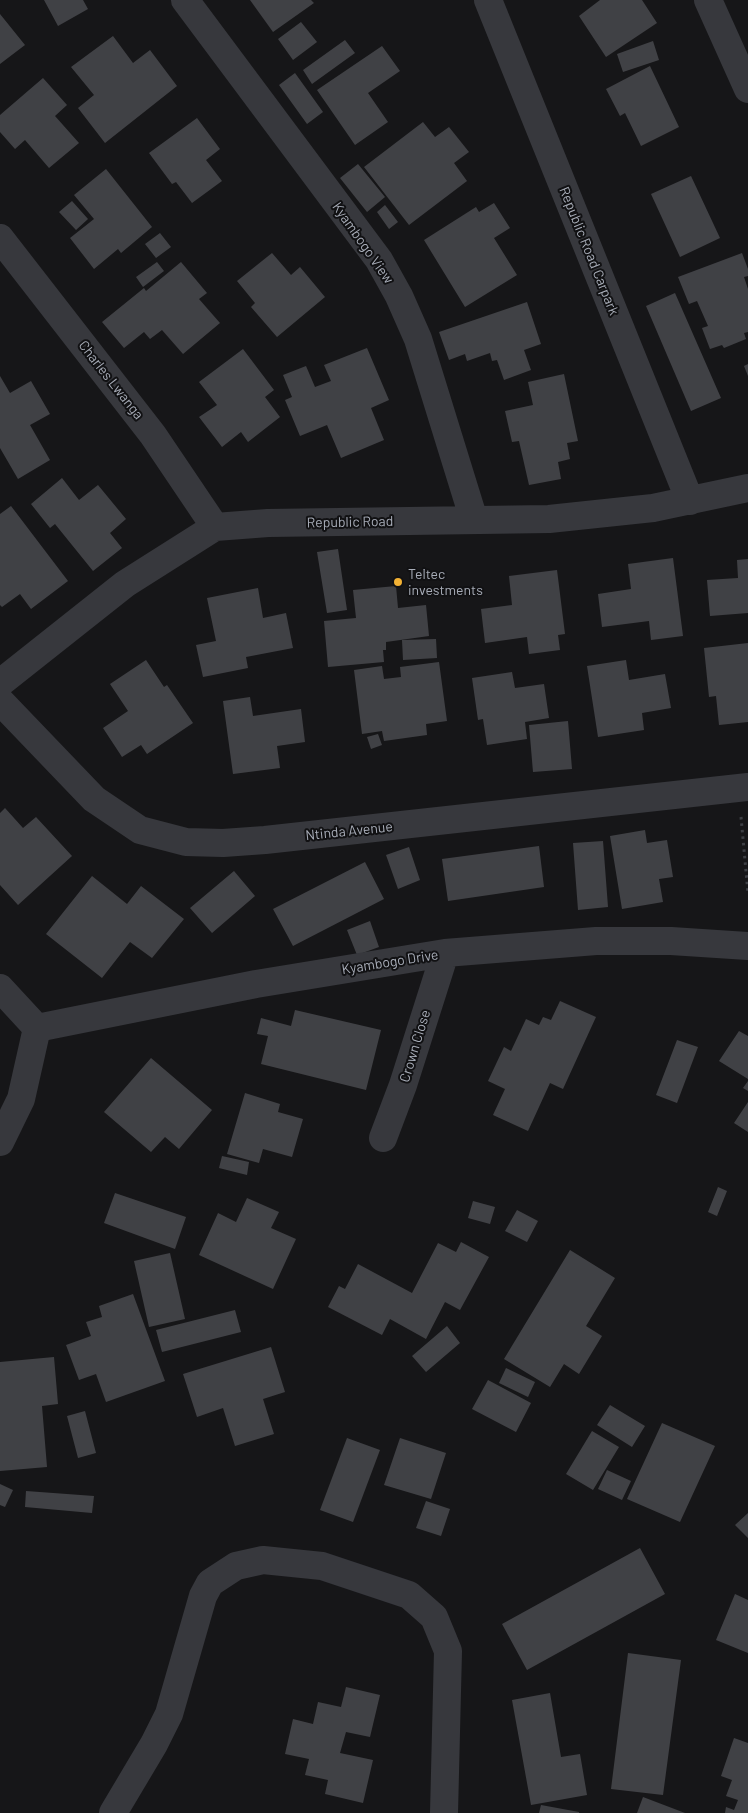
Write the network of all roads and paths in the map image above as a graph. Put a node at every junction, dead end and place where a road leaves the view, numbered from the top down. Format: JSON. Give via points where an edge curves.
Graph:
{"nodes":[{"id":1,"x":185,"y":0,"type":"edge"},
{"id":2,"x":488,"y":0,"type":"edge"},
{"id":3,"x":708,"y":0,"type":"edge"},
{"id":4,"x":748,"y":89,"type":"edge"},
{"id":5,"x":0,"y":238,"type":"edge"},
{"id":6,"x":748,"y":488,"type":"edge"},
{"id":7,"x":690,"y":501,"type":"junction"},
{"id":8,"x":474,"y":520,"type":"junction"},
{"id":9,"x":216,"y":527,"type":"junction"},
{"id":10,"x":0,"y":683,"type":"edge"},
{"id":11,"x":0,"y":701,"type":"edge"},
{"id":12,"x":743,"y":788,"type":"edge"},
{"id":13,"x":748,"y":893,"type":"edge"},
{"id":14,"x":748,"y":946,"type":"edge"},
{"id":15,"x":444,"y":953,"type":"junction"},
{"id":16,"x":0,"y":988,"type":"edge"},
{"id":17,"x":38,"y":1028,"type":"junction"},
{"id":18,"x":383,"y":1138,"type":"dead end"},
{"id":19,"x":0,"y":1142,"type":"edge"},
{"id":20,"x":114,"y":1813,"type":"edge"},
{"id":21,"x":444,"y":1813,"type":"edge"}],
"edges":[{"from":1,"to":8,"type":"street","name":"Kyambogo View","via":[[378,260],[399,296],[418,339]]},
{"from":2,"to":7,"type":"street","name":"Republic Road Carpark"},
{"from":3,"to":4,"type":"street"},
{"from":5,"to":9,"type":"street","name":"Charles Lwanga","via":[[153,435]]},
{"from":6,"to":7,"type":"street","name":"Republic Road"},
{"from":7,"to":8,"type":"street","name":"Republic Road","via":[[620,513],[549,519]]},
{"from":8,"to":9,"type":"street","name":"Republic Road","via":[[268,523]]},
{"from":9,"to":10,"type":"street","name":"Republic Road","via":[[125,584]]},
{"from":11,"to":12,"type":"street","name":"Ntinda Avenue","via":[[94,799],[140,830],[186,842],[264,840]]},
{"from":12,"to":13,"type":"path"},
{"from":14,"to":15,"type":"street","name":"Kyambogo Drive","via":[[596,940]]},
{"from":15,"to":17,"type":"street","name":"Kyambogo Drive","via":[[256,984]]},
{"from":15,"to":18,"type":"street","name":"Crown Close"},
{"from":16,"to":17,"type":"street"},
{"from":17,"to":19,"type":"street","via":[[21,1099]]},
{"from":20,"to":21,"type":"street","via":[[169,1714],[202,1596],[210,1583],[236,1566],[263,1560],[322,1566],[409,1594],[434,1617],[448,1651]]}]}
